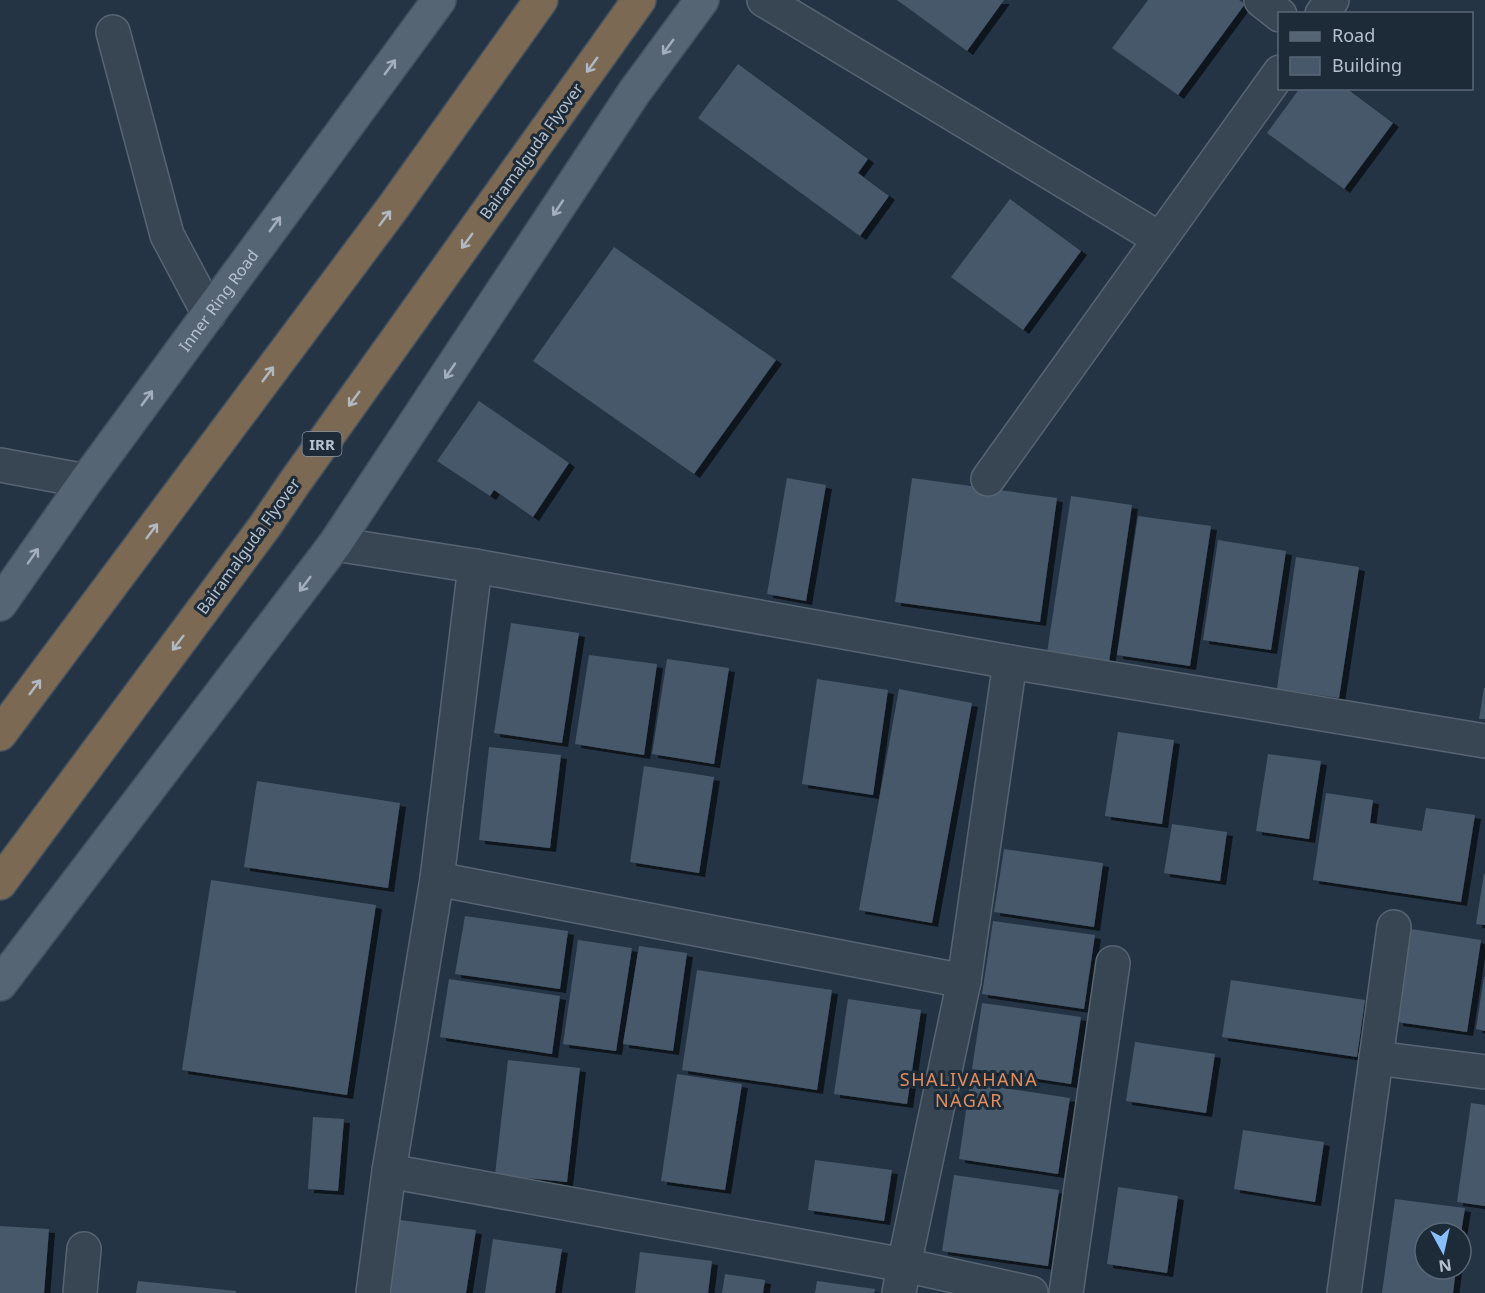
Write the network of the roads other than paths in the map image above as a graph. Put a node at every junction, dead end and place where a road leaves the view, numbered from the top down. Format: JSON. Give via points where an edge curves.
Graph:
{"nodes":[{"id":1,"x":439,"y":0,"type":"edge"},
{"id":2,"x":541,"y":0,"type":"edge"},
{"id":3,"x":639,"y":0,"type":"edge"},
{"id":4,"x":702,"y":0,"type":"edge"},
{"id":5,"x":764,"y":0,"type":"edge"},
{"id":6,"x":1261,"y":0,"type":"edge"},
{"id":7,"x":1278,"y":13,"type":"edge"},
{"id":8,"x":113,"y":32,"type":"dead end"},
{"id":9,"x":1278,"y":75,"type":"edge"},
{"id":10,"x":1160,"y":239,"type":"junction"},
{"id":11,"x":209,"y":314,"type":"junction"},
{"id":12,"x":0,"y":465,"type":"edge"},
{"id":13,"x":988,"y":479,"type":"dead end"},
{"id":14,"x":86,"y":481,"type":"junction"},
{"id":15,"x":335,"y":544,"type":"junction"},
{"id":16,"x":475,"y":567,"type":"junction"},
{"id":17,"x":0,"y":604,"type":"edge"},
{"id":18,"x":1010,"y":662,"type":"junction"},
{"id":19,"x":0,"y":734,"type":"edge"},
{"id":20,"x":1485,"y":741,"type":"edge"},
{"id":21,"x":437,"y":879,"type":"junction"},
{"id":22,"x":0,"y":883,"type":"edge"},
{"id":23,"x":1394,"y":927,"type":"dead end"},
{"id":24,"x":1113,"y":963,"type":"dead end"},
{"id":25,"x":964,"y":981,"type":"junction"},
{"id":26,"x":0,"y":984,"type":"edge"},
{"id":27,"x":1376,"y":1058,"type":"junction"},
{"id":28,"x":1485,"y":1072,"type":"edge"},
{"id":29,"x":389,"y":1172,"type":"junction"},
{"id":30,"x":84,"y":1249,"type":"dead end"},
{"id":31,"x":901,"y":1279,"type":"edge"},
{"id":32,"x":80,"y":1293,"type":"edge"},
{"id":33,"x":373,"y":1293,"type":"edge"},
{"id":34,"x":1031,"y":1293,"type":"edge"},
{"id":35,"x":1066,"y":1293,"type":"edge"},
{"id":36,"x":1344,"y":1293,"type":"edge"}],
"edges":[{"from":11,"to":1,"type":"main road","name":"Inner Ring Road","one_way":true},
{"from":19,"to":2,"type":"highway","one_way":true,"via":[[394,206]]},
{"from":3,"to":22,"type":"highway","name":"Bairamalguda Flyover","number":"IRR","one_way":true,"via":[[265,526]]},
{"from":4,"to":15,"type":"main road","one_way":true,"via":[[635,91]]},
{"from":5,"to":10,"type":"street"},
{"from":6,"to":7,"type":"street"},
{"from":8,"to":11,"type":"street","via":[[167,235]]},
{"from":9,"to":10,"type":"street"},
{"from":10,"to":13,"type":"street"},
{"from":14,"to":11,"type":"main road","name":"Inner Ring Road","one_way":true},
{"from":12,"to":14,"type":"street"},
{"from":17,"to":14,"type":"main road","name":"Inner Ring Road","one_way":true},
{"from":15,"to":16,"type":"street"},
{"from":15,"to":26,"type":"main road","one_way":true},
{"from":16,"to":18,"type":"street"},
{"from":16,"to":21,"type":"street"},
{"from":18,"to":20,"type":"street"},
{"from":18,"to":25,"type":"street"},
{"from":21,"to":25,"type":"street"},
{"from":21,"to":29,"type":"street"},
{"from":23,"to":27,"type":"street"},
{"from":24,"to":35,"type":"street"},
{"from":25,"to":31,"type":"street"},
{"from":27,"to":28,"type":"street"},
{"from":27,"to":36,"type":"street"},
{"from":29,"to":31,"type":"street"},
{"from":29,"to":33,"type":"street"},
{"from":30,"to":32,"type":"street"},
{"from":31,"to":34,"type":"street"}]}
